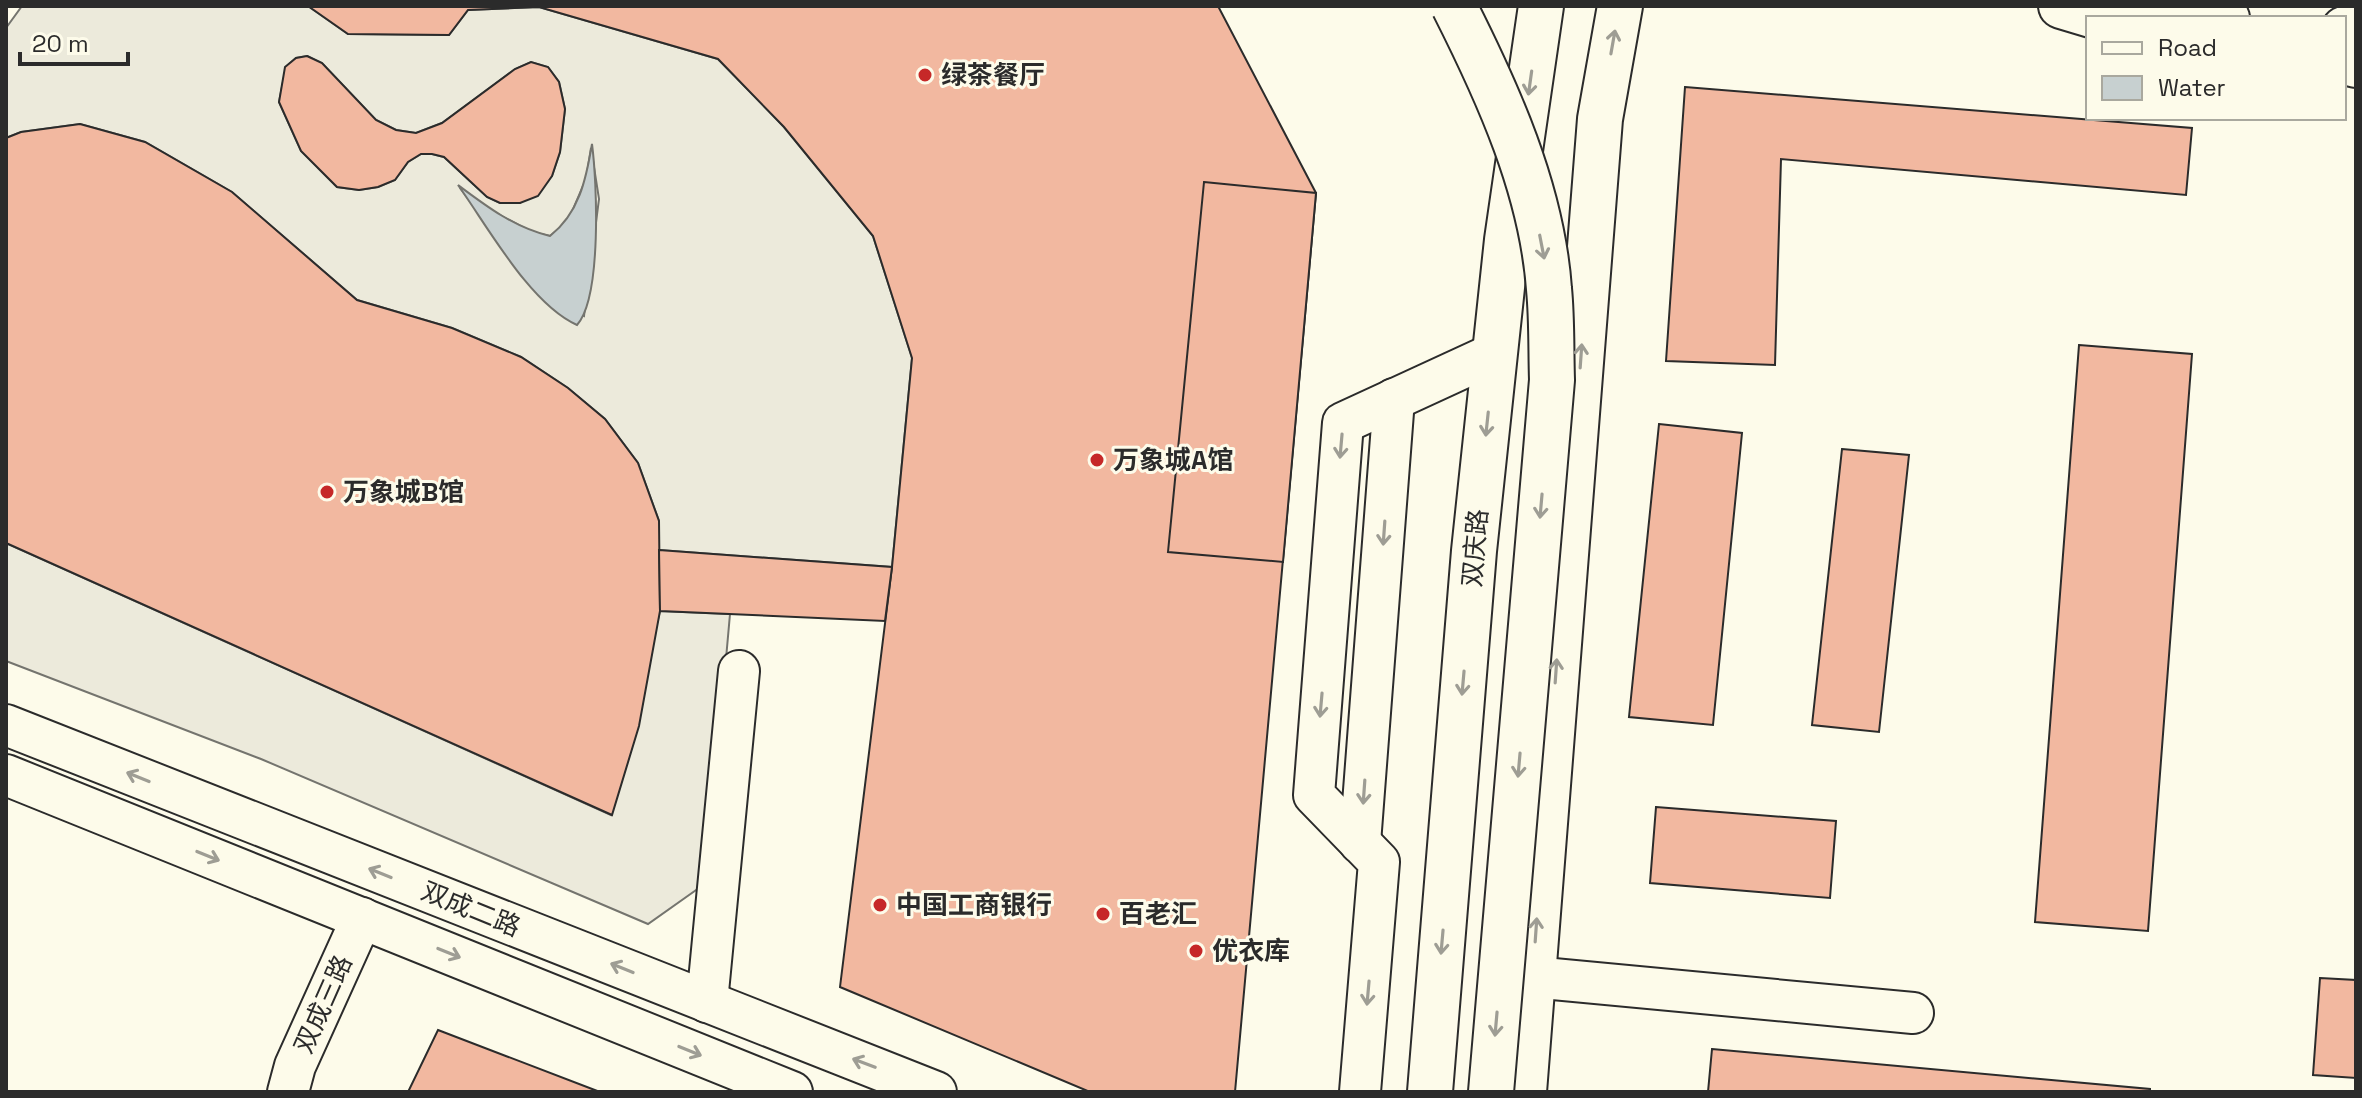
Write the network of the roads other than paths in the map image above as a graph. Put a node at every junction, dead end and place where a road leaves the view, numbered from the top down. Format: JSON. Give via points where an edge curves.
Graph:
{"nodes":[{"id":1,"x":1541,"y":6,"type":"edge"},
{"id":2,"x":1620,"y":6,"type":"edge"},
{"id":3,"x":2061,"y":6,"type":"edge"},
{"id":4,"x":2152,"y":12,"type":"edge"},
{"id":5,"x":1462,"y":15,"type":"edge"},
{"id":6,"x":2094,"y":16,"type":"edge"},
{"id":7,"x":2202,"y":16,"type":"edge"},
{"id":8,"x":1507,"y":240,"type":"junction"},
{"id":9,"x":1495,"y":353,"type":"junction"},
{"id":10,"x":739,"y":671,"type":"dead end"},
{"id":11,"x":6,"y":725,"type":"edge"},
{"id":12,"x":6,"y":775,"type":"edge"},
{"id":13,"x":362,"y":918,"type":"junction"},
{"id":14,"x":1532,"y":977,"type":"junction"},
{"id":15,"x":707,"y":1002,"type":"junction"},
{"id":16,"x":1913,"y":1013,"type":"dead end"},
{"id":17,"x":288,"y":1092,"type":"edge"},
{"id":18,"x":792,"y":1092,"type":"edge"},
{"id":19,"x":936,"y":1092,"type":"edge"},
{"id":20,"x":1360,"y":1092,"type":"edge"},
{"id":21,"x":1430,"y":1092,"type":"edge"},
{"id":22,"x":1491,"y":1092,"type":"edge"},
{"id":23,"x":1524,"y":1092,"type":"edge"}],
"edges":[{"from":1,"to":8,"type":"main road","name":"双庆路","one_way":true},
{"from":14,"to":2,"type":"main road","one_way":true,"via":[[1600,119]]},
{"from":3,"to":6,"type":"main road"},
{"from":4,"to":7,"type":"main road","bridge":true},
{"from":5,"to":8,"type":"main road","via":[[1490,127]]},
{"from":5,"to":22,"type":"main road","one_way":true,"bridge":true,"via":[[1503,109],[1531,194],[1549,286],[1552,380]]},
{"from":8,"to":9,"type":"main road","name":"双庆路"},
{"from":9,"to":20,"type":"street","one_way":true,"via":[[1343,423],[1314,795],[1379,862]]},
{"from":9,"to":21,"type":"main road","name":"双庆路","one_way":true},
{"from":10,"to":15,"type":"street"},
{"from":15,"to":11,"type":"street","name":"双成二路","one_way":true},
{"from":12,"to":13,"type":"street","name":"双成二路","one_way":true},
{"from":13,"to":17,"type":"street","name":"双成三路"},
{"from":13,"to":18,"type":"street","name":"双成二路","one_way":true},
{"from":14,"to":16,"type":"street"},
{"from":14,"to":23,"type":"main road"},
{"from":19,"to":15,"type":"street","name":"双成二路","one_way":true}]}
